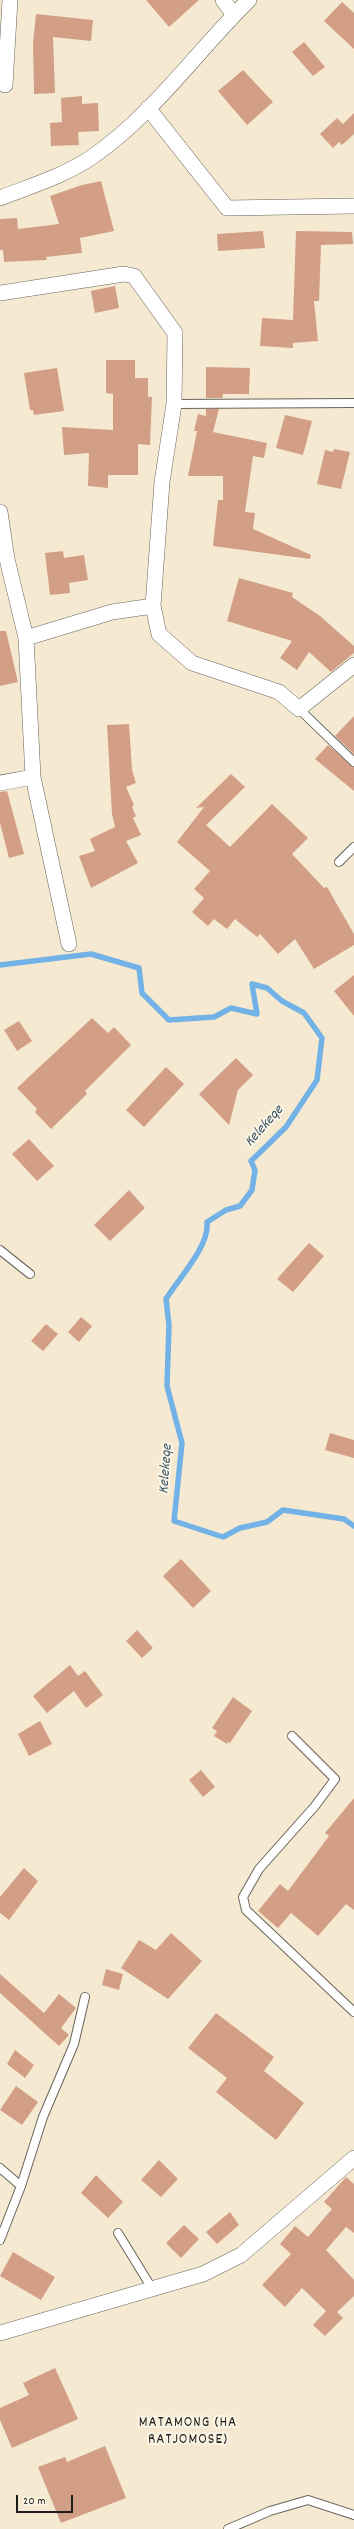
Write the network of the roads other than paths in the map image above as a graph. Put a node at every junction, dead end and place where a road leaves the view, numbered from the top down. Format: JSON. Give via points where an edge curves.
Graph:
{"nodes":[{"id":1,"x":10,"y":0,"type":"edge"},
{"id":2,"x":223,"y":0,"type":"edge"},
{"id":3,"x":250,"y":0,"type":"edge"},
{"id":4,"x":234,"y":15,"type":"junction"},
{"id":5,"x":5,"y":29,"type":"edge"},
{"id":6,"x":5,"y":85,"type":"dead end"},
{"id":7,"x":148,"y":108,"type":"junction"},
{"id":8,"x":0,"y":198,"type":"edge"},
{"id":9,"x":354,"y":206,"type":"edge"},
{"id":10,"x":0,"y":293,"type":"edge"},
{"id":11,"x":354,"y":403,"type":"edge"},
{"id":12,"x":174,"y":404,"type":"junction"},
{"id":13,"x":0,"y":512,"type":"edge"},
{"id":14,"x":153,"y":606,"type":"junction"},
{"id":15,"x":26,"y":638,"type":"junction"},
{"id":16,"x":354,"y":665,"type":"edge"},
{"id":17,"x":299,"y":709,"type":"junction"},
{"id":18,"x":354,"y":762,"type":"edge"},
{"id":19,"x":33,"y":777,"type":"junction"},
{"id":20,"x":0,"y":783,"type":"edge"},
{"id":21,"x":354,"y":847,"type":"edge"},
{"id":22,"x":339,"y":862,"type":"dead end"},
{"id":23,"x":69,"y":944,"type":"dead end"},
{"id":24,"x":0,"y":1250,"type":"edge"},
{"id":25,"x":30,"y":1274,"type":"dead end"},
{"id":26,"x":292,"y":1736,"type":"dead end"},
{"id":27,"x":85,"y":1997,"type":"dead end"},
{"id":28,"x":354,"y":2012,"type":"edge"},
{"id":29,"x":354,"y":2158,"type":"edge"},
{"id":30,"x":0,"y":2168,"type":"edge"},
{"id":31,"x":21,"y":2186,"type":"junction"},
{"id":32,"x":118,"y":2233,"type":"dead end"},
{"id":33,"x":0,"y":2240,"type":"edge"},
{"id":34,"x":153,"y":2290,"type":"junction"},
{"id":35,"x":0,"y":2333,"type":"edge"},
{"id":36,"x":354,"y":2515,"type":"edge"},
{"id":37,"x":228,"y":2529,"type":"edge"}],
"edges":[{"from":1,"to":5,"type":"street"},
{"from":2,"to":4,"type":"street"},
{"from":3,"to":4,"type":"street"},
{"from":4,"to":7,"type":"street"},
{"from":5,"to":6,"type":"street"},
{"from":7,"to":8,"type":"street","via":[[91,157],[61,174]]},
{"from":7,"to":9,"type":"street","via":[[227,208]]},
{"from":10,"to":12,"type":"street","via":[[124,274],[134,276],[175,333]]},
{"from":11,"to":12,"type":"lane"},
{"from":12,"to":14,"type":"street","via":[[162,482]]},
{"from":13,"to":15,"type":"street","via":[[7,559]]},
{"from":14,"to":15,"type":"street","via":[[112,612]]},
{"from":14,"to":17,"type":"street","via":[[159,634],[192,663],[279,692]]},
{"from":15,"to":19,"type":"street"},
{"from":16,"to":17,"type":"street"},
{"from":17,"to":18,"type":"lane"},
{"from":19,"to":20,"type":"street"},
{"from":19,"to":23,"type":"street"},
{"from":21,"to":22,"type":"lane"},
{"from":24,"to":25,"type":"lane"},
{"from":26,"to":28,"type":"lane","via":[[335,1779],[315,1806],[259,1869],[243,1898],[246,1910]]},
{"from":27,"to":31,"type":"lane","via":[[74,2044],[43,2117]]},
{"from":29,"to":34,"type":"street","via":[[241,2255],[203,2274]]},
{"from":30,"to":31,"type":"lane"},
{"from":31,"to":33,"type":"lane"},
{"from":32,"to":34,"type":"lane"},
{"from":34,"to":35,"type":"street"},
{"from":36,"to":37,"type":"lane","via":[[308,2500],[270,2511]]}]}
